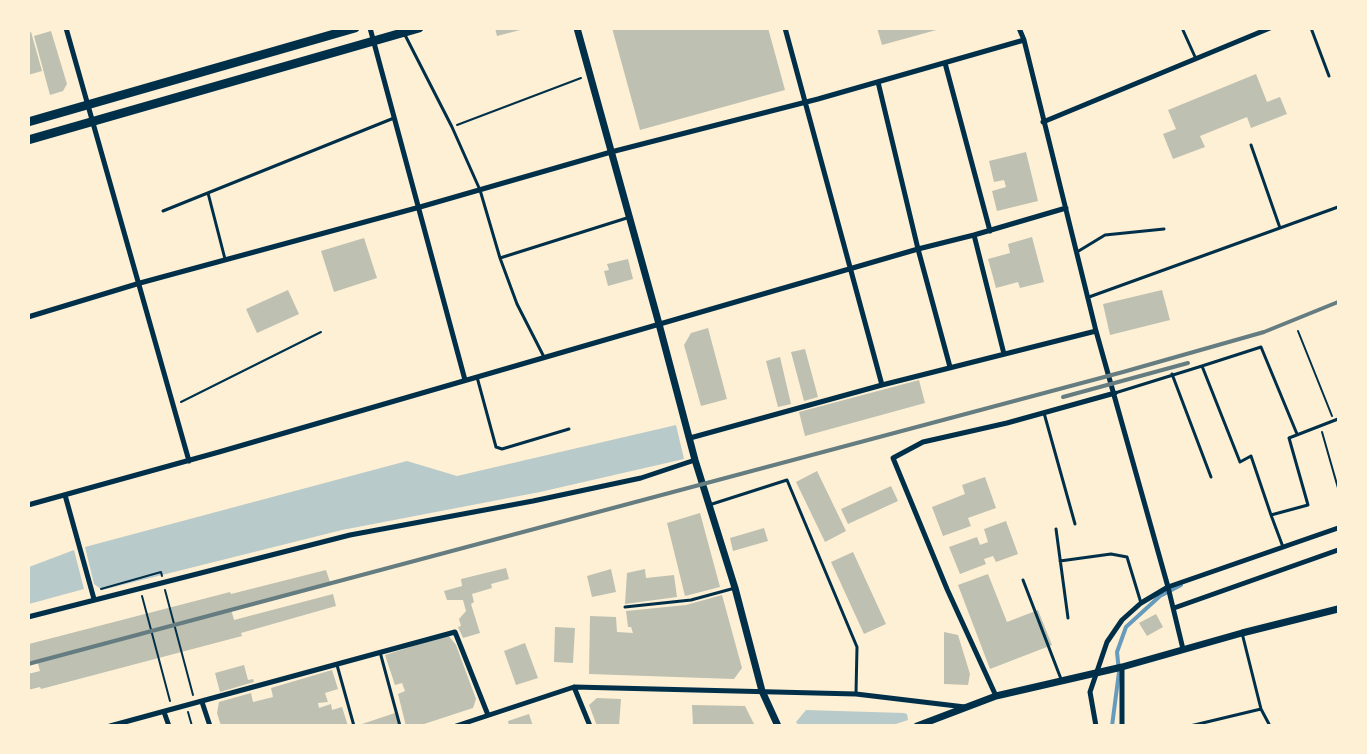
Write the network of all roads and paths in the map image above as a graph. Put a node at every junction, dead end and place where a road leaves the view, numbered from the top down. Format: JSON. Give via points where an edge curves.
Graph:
{"nodes":[{"id":1,"x":66,"y":28,"type":"edge"},
{"id":2,"x":355,"y":28,"type":"edge"},
{"id":3,"x":370,"y":28,"type":"edge"},
{"id":4,"x":419,"y":28,"type":"edge"},
{"id":5,"x":577,"y":28,"type":"edge"},
{"id":6,"x":785,"y":28,"type":"edge"},
{"id":7,"x":1019,"y":28,"type":"edge"},
{"id":8,"x":1182,"y":28,"type":"edge"},
{"id":9,"x":1270,"y":28,"type":"edge"},
{"id":10,"x":1311,"y":28,"type":"edge"},
{"id":11,"x":403,"y":31,"type":"edge"},
{"id":12,"x":1257,"y":31,"type":"edge"},
{"id":13,"x":1024,"y":40,"type":"junction"},
{"id":14,"x":373,"y":42,"type":"junction"},
{"id":15,"x":1196,"y":59,"type":"junction"},
{"id":16,"x":945,"y":63,"type":"junction"},
{"id":17,"x":590,"y":75,"type":"junction"},
{"id":18,"x":1329,"y":76,"type":"dead end"},
{"id":19,"x":878,"y":82,"type":"junction"},
{"id":20,"x":805,"y":102,"type":"junction"},
{"id":21,"x":89,"y":106,"type":"junction"},
{"id":22,"x":394,"y":118,"type":"junction"},
{"id":23,"x":94,"y":121,"type":"junction"},
{"id":24,"x":28,"y":122,"type":"edge"},
{"id":25,"x":1042,"y":122,"type":"junction"},
{"id":26,"x":452,"y":127,"type":"junction"},
{"id":27,"x":28,"y":140,"type":"edge"},
{"id":28,"x":1251,"y":145,"type":"dead end"},
{"id":29,"x":611,"y":152,"type":"junction"},
{"id":30,"x":480,"y":190,"type":"junction"},
{"id":31,"x":208,"y":193,"type":"junction"},
{"id":32,"x":420,"y":207,"type":"junction"},
{"id":33,"x":1338,"y":207,"type":"edge"},
{"id":34,"x":1066,"y":208,"type":"junction"},
{"id":35,"x":164,"y":211,"type":"dead end"},
{"id":36,"x":630,"y":217,"type":"junction"},
{"id":37,"x":1280,"y":228,"type":"junction"},
{"id":38,"x":1164,"y":229,"type":"dead end"},
{"id":39,"x":990,"y":231,"type":"junction"},
{"id":40,"x":974,"y":235,"type":"junction"},
{"id":41,"x":918,"y":249,"type":"junction"},
{"id":42,"x":1077,"y":252,"type":"junction"},
{"id":43,"x":500,"y":258,"type":"junction"},
{"id":44,"x":225,"y":260,"type":"junction"},
{"id":45,"x":851,"y":268,"type":"junction"},
{"id":46,"x":140,"y":283,"type":"junction"},
{"id":47,"x":1089,"y":297,"type":"junction"},
{"id":48,"x":28,"y":317,"type":"edge"},
{"id":49,"x":659,"y":324,"type":"junction"},
{"id":50,"x":1096,"y":331,"type":"junction"},
{"id":51,"x":1298,"y":331,"type":"dead end"},
{"id":52,"x":321,"y":332,"type":"dead end"},
{"id":53,"x":1004,"y":354,"type":"junction"},
{"id":54,"x":544,"y":357,"type":"junction"},
{"id":55,"x":1202,"y":366,"type":"junction"},
{"id":56,"x":950,"y":368,"type":"junction"},
{"id":57,"x":1172,"y":374,"type":"junction"},
{"id":58,"x":477,"y":377,"type":"junction"},
{"id":59,"x":465,"y":380,"type":"junction"},
{"id":60,"x":882,"y":385,"type":"junction"},
{"id":61,"x":1115,"y":393,"type":"junction"},
{"id":62,"x":173,"y":405,"type":"junction"},
{"id":63,"x":1044,"y":413,"type":"junction"},
{"id":64,"x":1336,"y":420,"type":"edge"},
{"id":65,"x":1320,"y":426,"type":"junction"},
{"id":66,"x":569,"y":429,"type":"dead end"},
{"id":67,"x":1297,"y":434,"type":"junction"},
{"id":68,"x":690,"y":438,"type":"junction"},
{"id":69,"x":189,"y":460,"type":"junction"},
{"id":70,"x":695,"y":460,"type":"junction"},
{"id":71,"x":1211,"y":477,"type":"dead end"},
{"id":72,"x":1338,"y":488,"type":"edge"},
{"id":73,"x":65,"y":495,"type":"junction"},
{"id":74,"x":28,"y":505,"type":"edge"},
{"id":75,"x":708,"y":505,"type":"junction"},
{"id":76,"x":1271,"y":515,"type":"junction"},
{"id":77,"x":1075,"y":524,"type":"dead end"},
{"id":78,"x":1338,"y":528,"type":"edge"},
{"id":79,"x":1056,"y":529,"type":"dead end"},
{"id":80,"x":1283,"y":547,"type":"junction"},
{"id":81,"x":1338,"y":550,"type":"edge"},
{"id":82,"x":1060,"y":561,"type":"junction"},
{"id":83,"x":138,"y":579,"type":"junction"},
{"id":84,"x":1023,"y":580,"type":"dead end"},
{"id":85,"x":163,"y":582,"type":"junction"},
{"id":86,"x":1168,"y":587,"type":"junction"},
{"id":87,"x":140,"y":588,"type":"junction"},
{"id":88,"x":735,"y":588,"type":"junction"},
{"id":89,"x":94,"y":599,"type":"junction"},
{"id":90,"x":1141,"y":603,"type":"junction"},
{"id":91,"x":625,"y":607,"type":"dead end"},
{"id":92,"x":1174,"y":608,"type":"junction"},
{"id":93,"x":1338,"y":609,"type":"edge"},
{"id":94,"x":28,"y":617,"type":"edge"},
{"id":95,"x":1068,"y":618,"type":"dead end"},
{"id":96,"x":1242,"y":633,"type":"junction"},
{"id":97,"x":1183,"y":649,"type":"junction"},
{"id":98,"x":380,"y":652,"type":"junction"},
{"id":99,"x":337,"y":665,"type":"junction"},
{"id":100,"x":1122,"y":667,"type":"junction"},
{"id":101,"x":1097,"y":672,"type":"junction"},
{"id":102,"x":1061,"y":681,"type":"junction"},
{"id":103,"x":574,"y":687,"type":"junction"},
{"id":104,"x":762,"y":691,"type":"junction"},
{"id":105,"x":856,"y":694,"type":"junction"},
{"id":106,"x":996,"y":696,"type":"junction"},
{"id":107,"x":199,"y":703,"type":"junction"},
{"id":108,"x":186,"y":706,"type":"junction"},
{"id":109,"x":965,"y":707,"type":"junction"},
{"id":110,"x":1261,"y":709,"type":"junction"},
{"id":111,"x":172,"y":710,"type":"junction"},
{"id":112,"x":164,"y":712,"type":"junction"},
{"id":113,"x":488,"y":715,"type":"junction"},
{"id":114,"x":110,"y":726,"type":"edge"},
{"id":115,"x":169,"y":726,"type":"edge"},
{"id":116,"x":192,"y":726,"type":"edge"},
{"id":117,"x":210,"y":726,"type":"edge"},
{"id":118,"x":354,"y":726,"type":"edge"},
{"id":119,"x":400,"y":726,"type":"edge"},
{"id":120,"x":456,"y":726,"type":"edge"},
{"id":121,"x":590,"y":726,"type":"edge"},
{"id":122,"x":778,"y":726,"type":"edge"},
{"id":123,"x":917,"y":726,"type":"edge"},
{"id":124,"x":1096,"y":726,"type":"edge"},
{"id":125,"x":1122,"y":726,"type":"edge"},
{"id":126,"x":1190,"y":726,"type":"edge"},
{"id":127,"x":1270,"y":726,"type":"edge"}],
"edges":[{"from":1,"to":21,"type":"street"},
{"from":2,"to":21,"type":"main road"},
{"from":3,"to":14,"type":"street"},
{"from":4,"to":11,"type":"main road"},
{"from":5,"to":17,"type":"street"},
{"from":6,"to":20,"type":"street"},
{"from":7,"to":13,"type":"street"},
{"from":8,"to":15,"type":"lane"},
{"from":9,"to":12,"type":"street"},
{"from":10,"to":18,"type":"lane"},
{"from":11,"to":14,"type":"main road"},
{"from":11,"to":26,"type":"lane"},
{"from":12,"to":15,"type":"street"},
{"from":13,"to":16,"type":"street"},
{"from":13,"to":25,"type":"street"},
{"from":14,"to":22,"type":"street"},
{"from":14,"to":23,"type":"main road"},
{"from":15,"to":25,"type":"street"},
{"from":16,"to":19,"type":"street"},
{"from":16,"to":39,"type":"street"},
{"from":17,"to":26,"type":"path"},
{"from":17,"to":29,"type":"street"},
{"from":19,"to":20,"type":"street"},
{"from":19,"to":41,"type":"street"},
{"from":20,"to":29,"type":"street"},
{"from":20,"to":45,"type":"street"},
{"from":21,"to":23,"type":"street"},
{"from":21,"to":24,"type":"main road"},
{"from":22,"to":31,"type":"lane"},
{"from":22,"to":32,"type":"street"},
{"from":23,"to":27,"type":"main road"},
{"from":23,"to":46,"type":"street"},
{"from":25,"to":34,"type":"street"},
{"from":26,"to":30,"type":"lane"},
{"from":28,"to":37,"type":"lane"},
{"from":29,"to":30,"type":"street"},
{"from":29,"to":36,"type":"street"},
{"from":30,"to":32,"type":"street"},
{"from":30,"to":43,"type":"lane"},
{"from":31,"to":35,"type":"lane"},
{"from":31,"to":44,"type":"lane"},
{"from":32,"to":44,"type":"street"},
{"from":32,"to":59,"type":"street"},
{"from":33,"to":37,"type":"lane"},
{"from":34,"to":39,"type":"street"},
{"from":34,"to":42,"type":"street"},
{"from":36,"to":43,"type":"lane"},
{"from":36,"to":49,"type":"street"},
{"from":37,"to":47,"type":"lane"},
{"from":38,"to":42,"type":"lane","via":[[1106,235]]},
{"from":39,"to":40,"type":"street"},
{"from":40,"to":41,"type":"street"},
{"from":40,"to":53,"type":"street"},
{"from":41,"to":45,"type":"street"},
{"from":41,"to":56,"type":"street"},
{"from":42,"to":47,"type":"street"},
{"from":43,"to":54,"type":"lane","via":[[517,304]]},
{"from":44,"to":46,"type":"street"},
{"from":45,"to":49,"type":"street"},
{"from":45,"to":60,"type":"street"},
{"from":46,"to":48,"type":"street"},
{"from":46,"to":62,"type":"street"},
{"from":47,"to":50,"type":"street"},
{"from":49,"to":54,"type":"street"},
{"from":49,"to":68,"type":"street"},
{"from":50,"to":53,"type":"street"},
{"from":50,"to":61,"type":"street"},
{"from":51,"to":64,"type":"path"},
{"from":52,"to":62,"type":"path"},
{"from":53,"to":56,"type":"street"},
{"from":54,"to":58,"type":"street"},
{"from":55,"to":57,"type":"lane"},
{"from":55,"to":67,"type":"lane","via":[[1261,347]]},
{"from":55,"to":76,"type":"lane","via":[[1240,462],[1251,456]]},
{"from":56,"to":60,"type":"street"},
{"from":57,"to":61,"type":"lane"},
{"from":57,"to":71,"type":"lane"},
{"from":58,"to":59,"type":"street"},
{"from":58,"to":66,"type":"lane","via":[[496,447],[501,449]]},
{"from":59,"to":69,"type":"street"},
{"from":60,"to":68,"type":"street"},
{"from":61,"to":63,"type":"street"},
{"from":61,"to":86,"type":"street"},
{"from":62,"to":69,"type":"street"},
{"from":63,"to":77,"type":"lane"},
{"from":63,"to":106,"type":"street","via":[[923,442],[894,458]]},
{"from":64,"to":65,"type":"lane"},
{"from":65,"to":67,"type":"lane"},
{"from":65,"to":72,"type":"path"},
{"from":67,"to":76,"type":"lane","via":[[1289,438],[1308,505]]},
{"from":68,"to":70,"type":"street"},
{"from":69,"to":73,"type":"street"},
{"from":70,"to":75,"type":"street"},
{"from":70,"to":85,"type":"street","via":[[641,478],[350,535]]},
{"from":73,"to":74,"type":"street"},
{"from":73,"to":89,"type":"street"},
{"from":75,"to":88,"type":"street"},
{"from":75,"to":105,"type":"lane","via":[[787,480],[857,647]]},
{"from":76,"to":80,"type":"lane"},
{"from":78,"to":80,"type":"street"},
{"from":79,"to":82,"type":"lane"},
{"from":80,"to":86,"type":"street"},
{"from":81,"to":92,"type":"street"},
{"from":82,"to":90,"type":"lane","via":[[1127,557]]},
{"from":82,"to":95,"type":"lane"},
{"from":83,"to":85,"type":"path","via":[[161,572]]},
{"from":83,"to":87,"type":"path"},
{"from":83,"to":89,"type":"path","via":[[101,588]]},
{"from":84,"to":102,"type":"lane"},
{"from":85,"to":87,"type":"street"},
{"from":85,"to":107,"type":"path"},
{"from":86,"to":90,"type":"street"},
{"from":86,"to":92,"type":"street"},
{"from":87,"to":89,"type":"street"},
{"from":87,"to":111,"type":"path"},
{"from":88,"to":91,"type":"lane","via":[[691,600]]},
{"from":88,"to":104,"type":"street"},
{"from":89,"to":94,"type":"street"},
{"from":90,"to":101,"type":"street","via":[[1112,634]]},
{"from":92,"to":97,"type":"street"},
{"from":93,"to":96,"type":"street"},
{"from":96,"to":97,"type":"street"},
{"from":96,"to":110,"type":"lane"},
{"from":97,"to":100,"type":"street"},
{"from":98,"to":99,"type":"street"},
{"from":98,"to":113,"type":"street","via":[[455,632]]},
{"from":98,"to":119,"type":"lane"},
{"from":99,"to":107,"type":"street"},
{"from":99,"to":118,"type":"lane"},
{"from":100,"to":101,"type":"street"},
{"from":100,"to":125,"type":"street"},
{"from":101,"to":102,"type":"street"},
{"from":101,"to":124,"type":"street","via":[[1090,692]]},
{"from":102,"to":106,"type":"street"},
{"from":103,"to":104,"type":"street"},
{"from":103,"to":113,"type":"street"},
{"from":103,"to":121,"type":"street"},
{"from":104,"to":105,"type":"street"},
{"from":104,"to":122,"type":"street"},
{"from":105,"to":109,"type":"street"},
{"from":106,"to":109,"type":"street"},
{"from":107,"to":108,"type":"street"},
{"from":107,"to":117,"type":"street"},
{"from":108,"to":111,"type":"street"},
{"from":108,"to":116,"type":"path"},
{"from":109,"to":123,"type":"street"},
{"from":110,"to":126,"type":"lane"},
{"from":110,"to":127,"type":"lane"},
{"from":111,"to":112,"type":"street"},
{"from":112,"to":114,"type":"street"},
{"from":112,"to":115,"type":"street"},
{"from":113,"to":120,"type":"street"}]}
